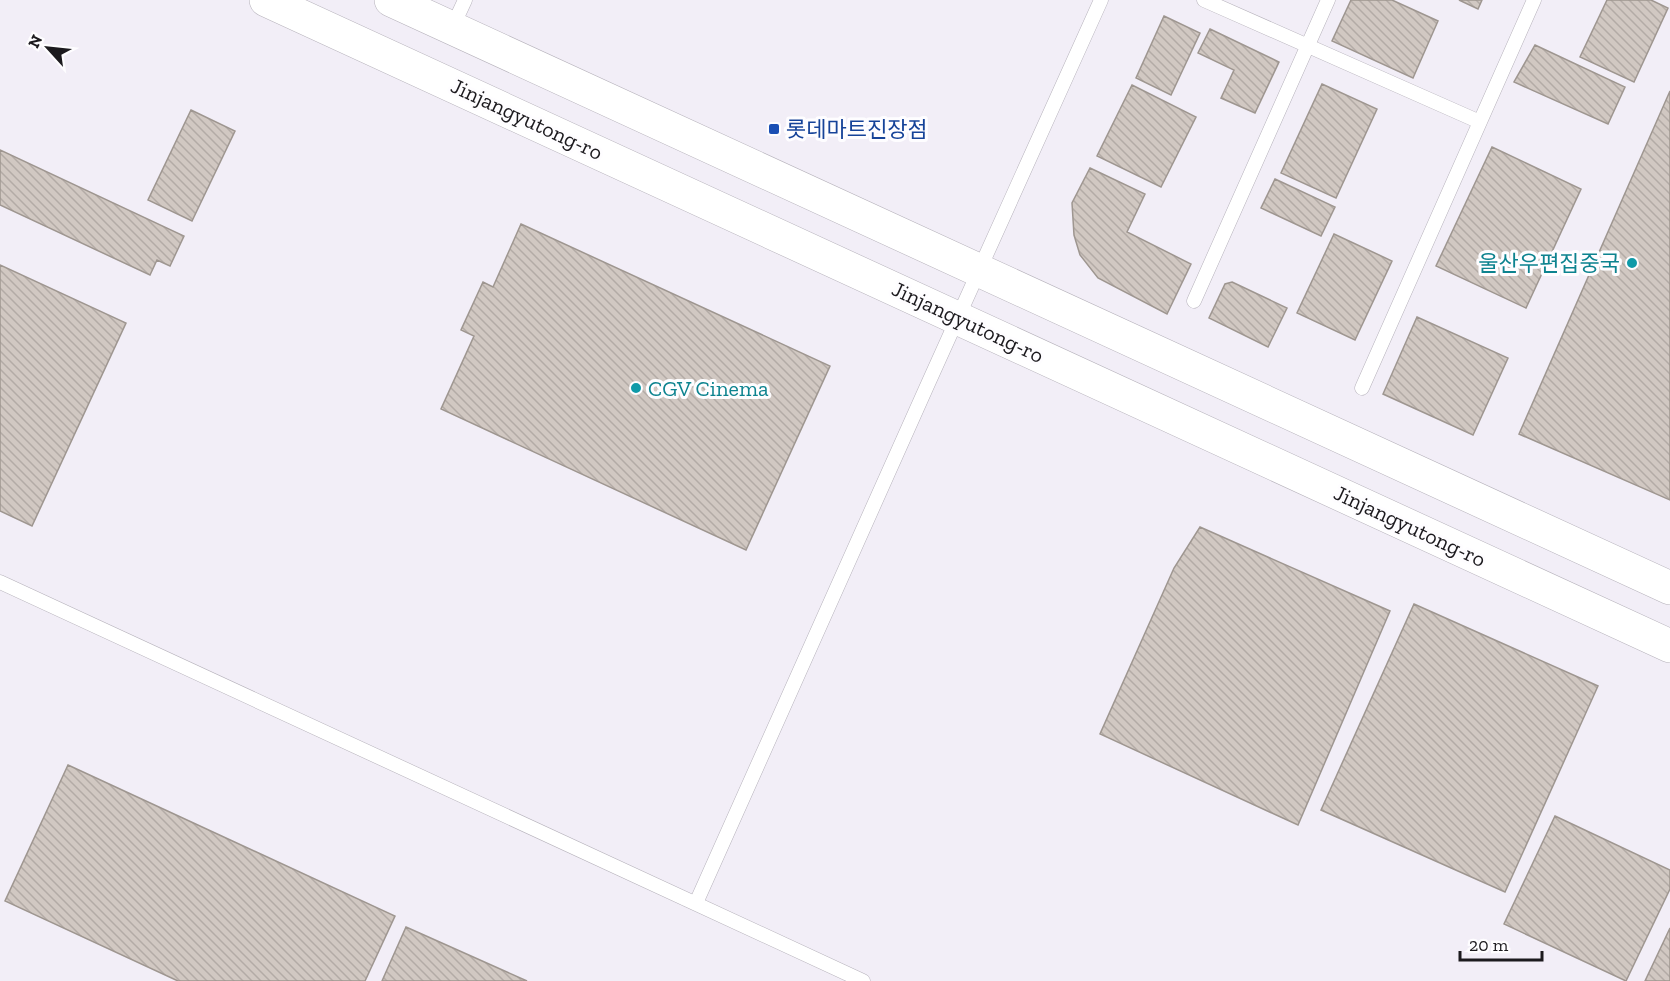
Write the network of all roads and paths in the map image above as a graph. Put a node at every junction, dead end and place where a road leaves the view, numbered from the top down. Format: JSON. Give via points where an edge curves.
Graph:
{"nodes":[{"id":1,"x":266,"y":0,"type":"edge"},
{"id":2,"x":391,"y":0,"type":"edge"},
{"id":3,"x":1101,"y":0,"type":"edge"},
{"id":4,"x":1204,"y":0,"type":"edge"},
{"id":5,"x":1328,"y":0,"type":"edge"},
{"id":6,"x":1534,"y":0,"type":"edge"},
{"id":7,"x":458,"y":14,"type":"edge"},
{"id":8,"x":1307,"y":46,"type":"junction"},
{"id":9,"x":1480,"y":122,"type":"junction"},
{"id":10,"x":980,"y":271,"type":"junction"},
{"id":11,"x":1194,"y":301,"type":"dead end"},
{"id":12,"x":958,"y":318,"type":"junction"},
{"id":13,"x":1362,"y":388,"type":"dead end"},
{"id":14,"x":0,"y":582,"type":"edge"},
{"id":15,"x":1670,"y":588,"type":"edge"},
{"id":16,"x":1670,"y":646,"type":"edge"},
{"id":17,"x":696,"y":903,"type":"junction"},
{"id":18,"x":863,"y":981,"type":"edge"}],
"edges":[{"from":1,"to":12,"type":"street","name":"Jinjangyutong-ro"},
{"from":2,"to":7,"type":"street"},
{"from":3,"to":10,"type":"lane"},
{"from":4,"to":8,"type":"lane"},
{"from":5,"to":8,"type":"lane"},
{"from":6,"to":9,"type":"lane"},
{"from":7,"to":10,"type":"street"},
{"from":8,"to":9,"type":"lane"},
{"from":8,"to":11,"type":"lane"},
{"from":9,"to":13,"type":"lane"},
{"from":10,"to":12,"type":"lane"},
{"from":10,"to":15,"type":"street"},
{"from":12,"to":16,"type":"street","name":"Jinjangyutong-ro"},
{"from":12,"to":17,"type":"lane"},
{"from":14,"to":17,"type":"lane"},
{"from":17,"to":18,"type":"lane"}]}
